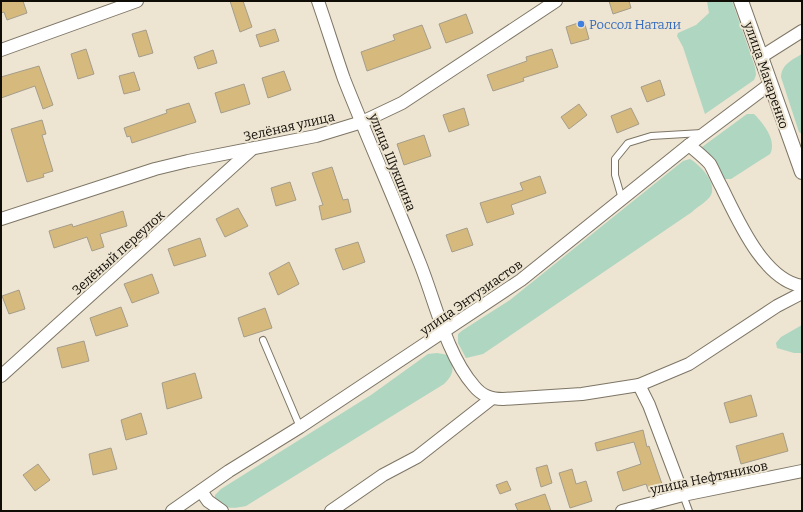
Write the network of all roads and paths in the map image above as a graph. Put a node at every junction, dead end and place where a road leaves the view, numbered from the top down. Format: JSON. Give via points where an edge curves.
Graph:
{"nodes":[{"id":1,"x":137,"y":1,"type":"edge"},
{"id":2,"x":318,"y":1,"type":"edge"},
{"id":3,"x":556,"y":1,"type":"edge"},
{"id":4,"x":741,"y":1,"type":"edge"},
{"id":5,"x":802,"y":31,"type":"edge"},
{"id":6,"x":1,"y":50,"type":"edge"},
{"id":7,"x":761,"y":57,"type":"junction"},
{"id":8,"x":770,"y":84,"type":"junction"},
{"id":9,"x":362,"y":122,"type":"junction"},
{"id":10,"x":706,"y":133,"type":"junction"},
{"id":11,"x":689,"y":145,"type":"junction"},
{"id":12,"x":253,"y":148,"type":"junction"},
{"id":13,"x":802,"y":172,"type":"edge"},
{"id":14,"x":622,"y":199,"type":"junction"},
{"id":15,"x":1,"y":219,"type":"edge"},
{"id":16,"x":802,"y":286,"type":"edge"},
{"id":17,"x":802,"y":293,"type":"edge"},
{"id":18,"x":446,"y":332,"type":"junction"},
{"id":19,"x":263,"y":340,"type":"dead end"},
{"id":20,"x":1,"y":376,"type":"edge"},
{"id":21,"x":638,"y":385,"type":"junction"},
{"id":22,"x":491,"y":399,"type":"junction"},
{"id":23,"x":300,"y":427,"type":"junction"},
{"id":24,"x":802,"y":471,"type":"edge"},
{"id":25,"x":201,"y":491,"type":"junction"},
{"id":26,"x":683,"y":494,"type":"junction"},
{"id":27,"x":172,"y":511,"type":"edge"},
{"id":28,"x":222,"y":511,"type":"edge"},
{"id":29,"x":331,"y":511,"type":"edge"},
{"id":30,"x":622,"y":511,"type":"edge"},
{"id":31,"x":690,"y":511,"type":"edge"}],
"edges":[{"from":1,"to":6,"type":"street"},
{"from":2,"to":9,"type":"street","name":"улица Шукшина"},
{"from":3,"to":9,"type":"street","name":"Зелёная улица","via":[[402,103]]},
{"from":4,"to":7,"type":"street","name":"улица Макаренко"},
{"from":5,"to":7,"type":"street"},
{"from":7,"to":8,"type":"street","name":"улица Макаренко"},
{"from":8,"to":10,"type":"street","name":"улица Энтузиастов"},
{"from":8,"to":13,"type":"street","name":"улица Макаренко"},
{"from":9,"to":12,"type":"street","name":"Зелёная улица","via":[[316,136]]},
{"from":9,"to":18,"type":"street","name":"улица Шукшина"},
{"from":10,"to":11,"type":"street","name":"улица Энтузиастов"},
{"from":10,"to":14,"type":"lane","via":[[651,136],[628,143],[615,159],[615,175]]},
{"from":11,"to":14,"type":"street","name":"улица Энтузиастов"},
{"from":11,"to":16,"type":"street","via":[[710,164],[741,227],[762,258],[780,276],[790,283]]},
{"from":12,"to":15,"type":"street","name":"Зелёная улица","via":[[155,170]]},
{"from":12,"to":20,"type":"street","name":"Зелёный переулок"},
{"from":14,"to":18,"type":"street","name":"улица Энтузиастов","via":[[521,280]]},
{"from":17,"to":21,"type":"street","via":[[777,306],[689,364]]},
{"from":18,"to":22,"type":"street","name":"улица Шукшина","via":[[473,386]]},
{"from":18,"to":23,"type":"street","name":"улица Энтузиастов"},
{"from":19,"to":23,"type":"lane"},
{"from":21,"to":22,"type":"street","via":[[582,394]]},
{"from":21,"to":26,"type":"street","via":[[649,405]]},
{"from":22,"to":29,"type":"street","via":[[417,457],[383,475]]},
{"from":23,"to":25,"type":"street","name":"улица Энтузиастов"},
{"from":24,"to":26,"type":"street","name":"улица Нефтяников"},
{"from":25,"to":27,"type":"street","name":"улица Энтузиастов"},
{"from":25,"to":28,"type":"street","via":[[208,501]]},
{"from":26,"to":30,"type":"street","name":"улица Нефтяников"},
{"from":26,"to":31,"type":"lane"}]}
